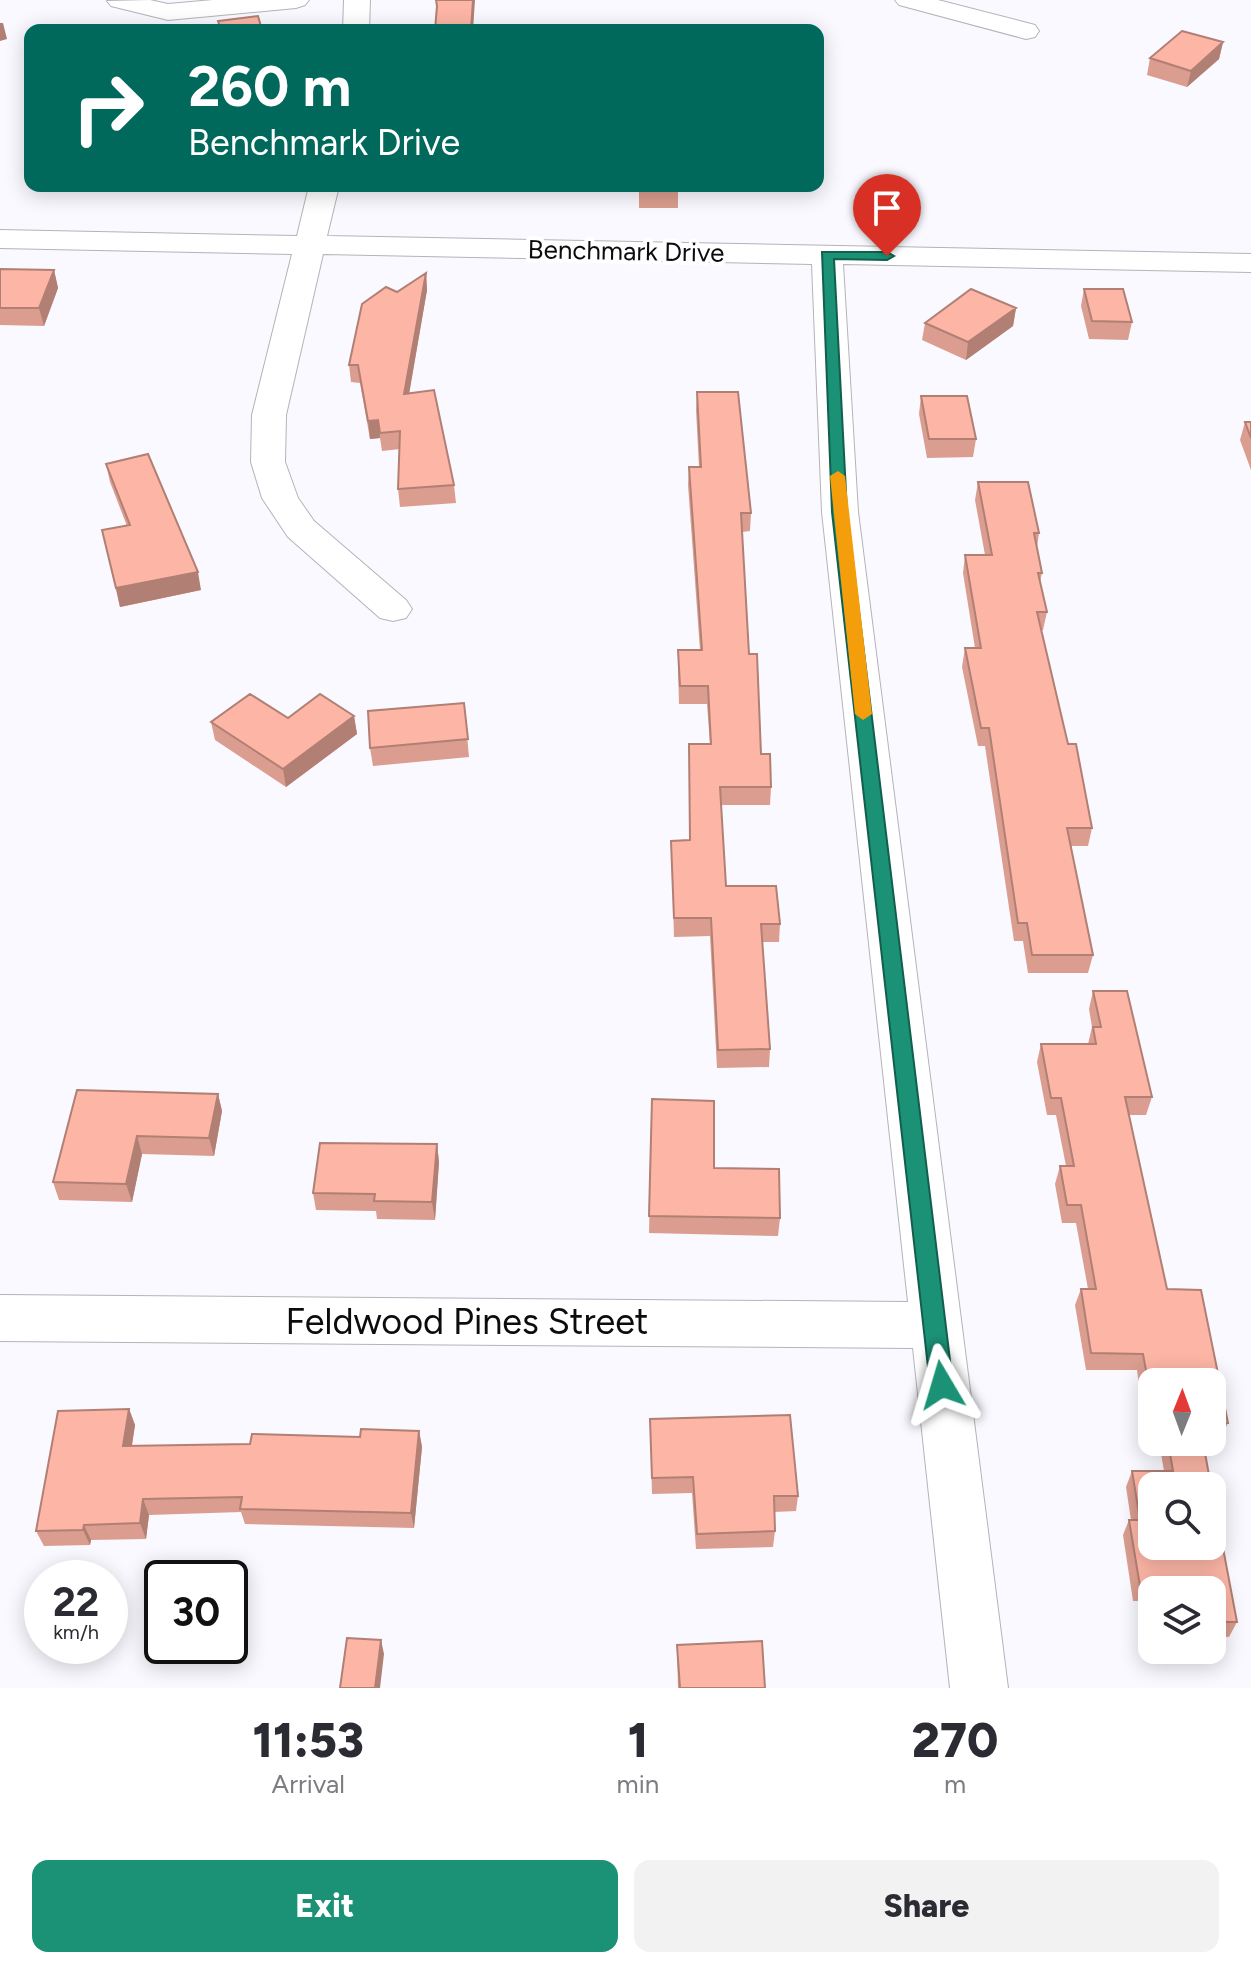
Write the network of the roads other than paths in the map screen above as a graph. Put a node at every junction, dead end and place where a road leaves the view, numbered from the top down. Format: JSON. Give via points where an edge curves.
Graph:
{"nodes":[{"id":1,"x":296,"y":0,"type":"edge"},
{"id":2,"x":357,"y":0,"type":"edge"},
{"id":3,"x":908,"y":0,"type":"edge"},
{"id":4,"x":120,"y":1,"type":"edge"},
{"id":5,"x":356,"y":24,"type":"edge"},
{"id":6,"x":1026,"y":31,"type":"dead end"},
{"id":7,"x":323,"y":192,"type":"edge"},
{"id":8,"x":0,"y":239,"type":"edge"},
{"id":9,"x":310,"y":245,"type":"junction"},
{"id":10,"x":827,"y":255,"type":"junction"},
{"id":11,"x":1251,"y":263,"type":"edge"},
{"id":12,"x":393,"y":609,"type":"dead end"},
{"id":13,"x":0,"y":1318,"type":"edge"},
{"id":14,"x":934,"y":1325,"type":"junction"},
{"id":15,"x":979,"y":1688,"type":"edge"}],
"edges":[{"from":1,"to":4,"type":"street","via":[[168,12]]},
{"from":2,"to":5,"type":"street"},
{"from":3,"to":6,"type":"street"},
{"from":7,"to":9,"type":"street"},
{"from":8,"to":9,"type":"street","name":"Benchmark Drive"},
{"from":9,"to":10,"type":"street","name":"Benchmark Drive"},
{"from":9,"to":12,"type":"street","via":[[269,415],[268,462],[280,498],[301,529]]},
{"from":10,"to":11,"type":"street","name":"Benchmark Drive"},
{"from":10,"to":14,"type":"street","via":[[840,512]]},
{"from":13,"to":14,"type":"street","name":"Feldwood Pines Street"},
{"from":14,"to":15,"type":"street"}]}
